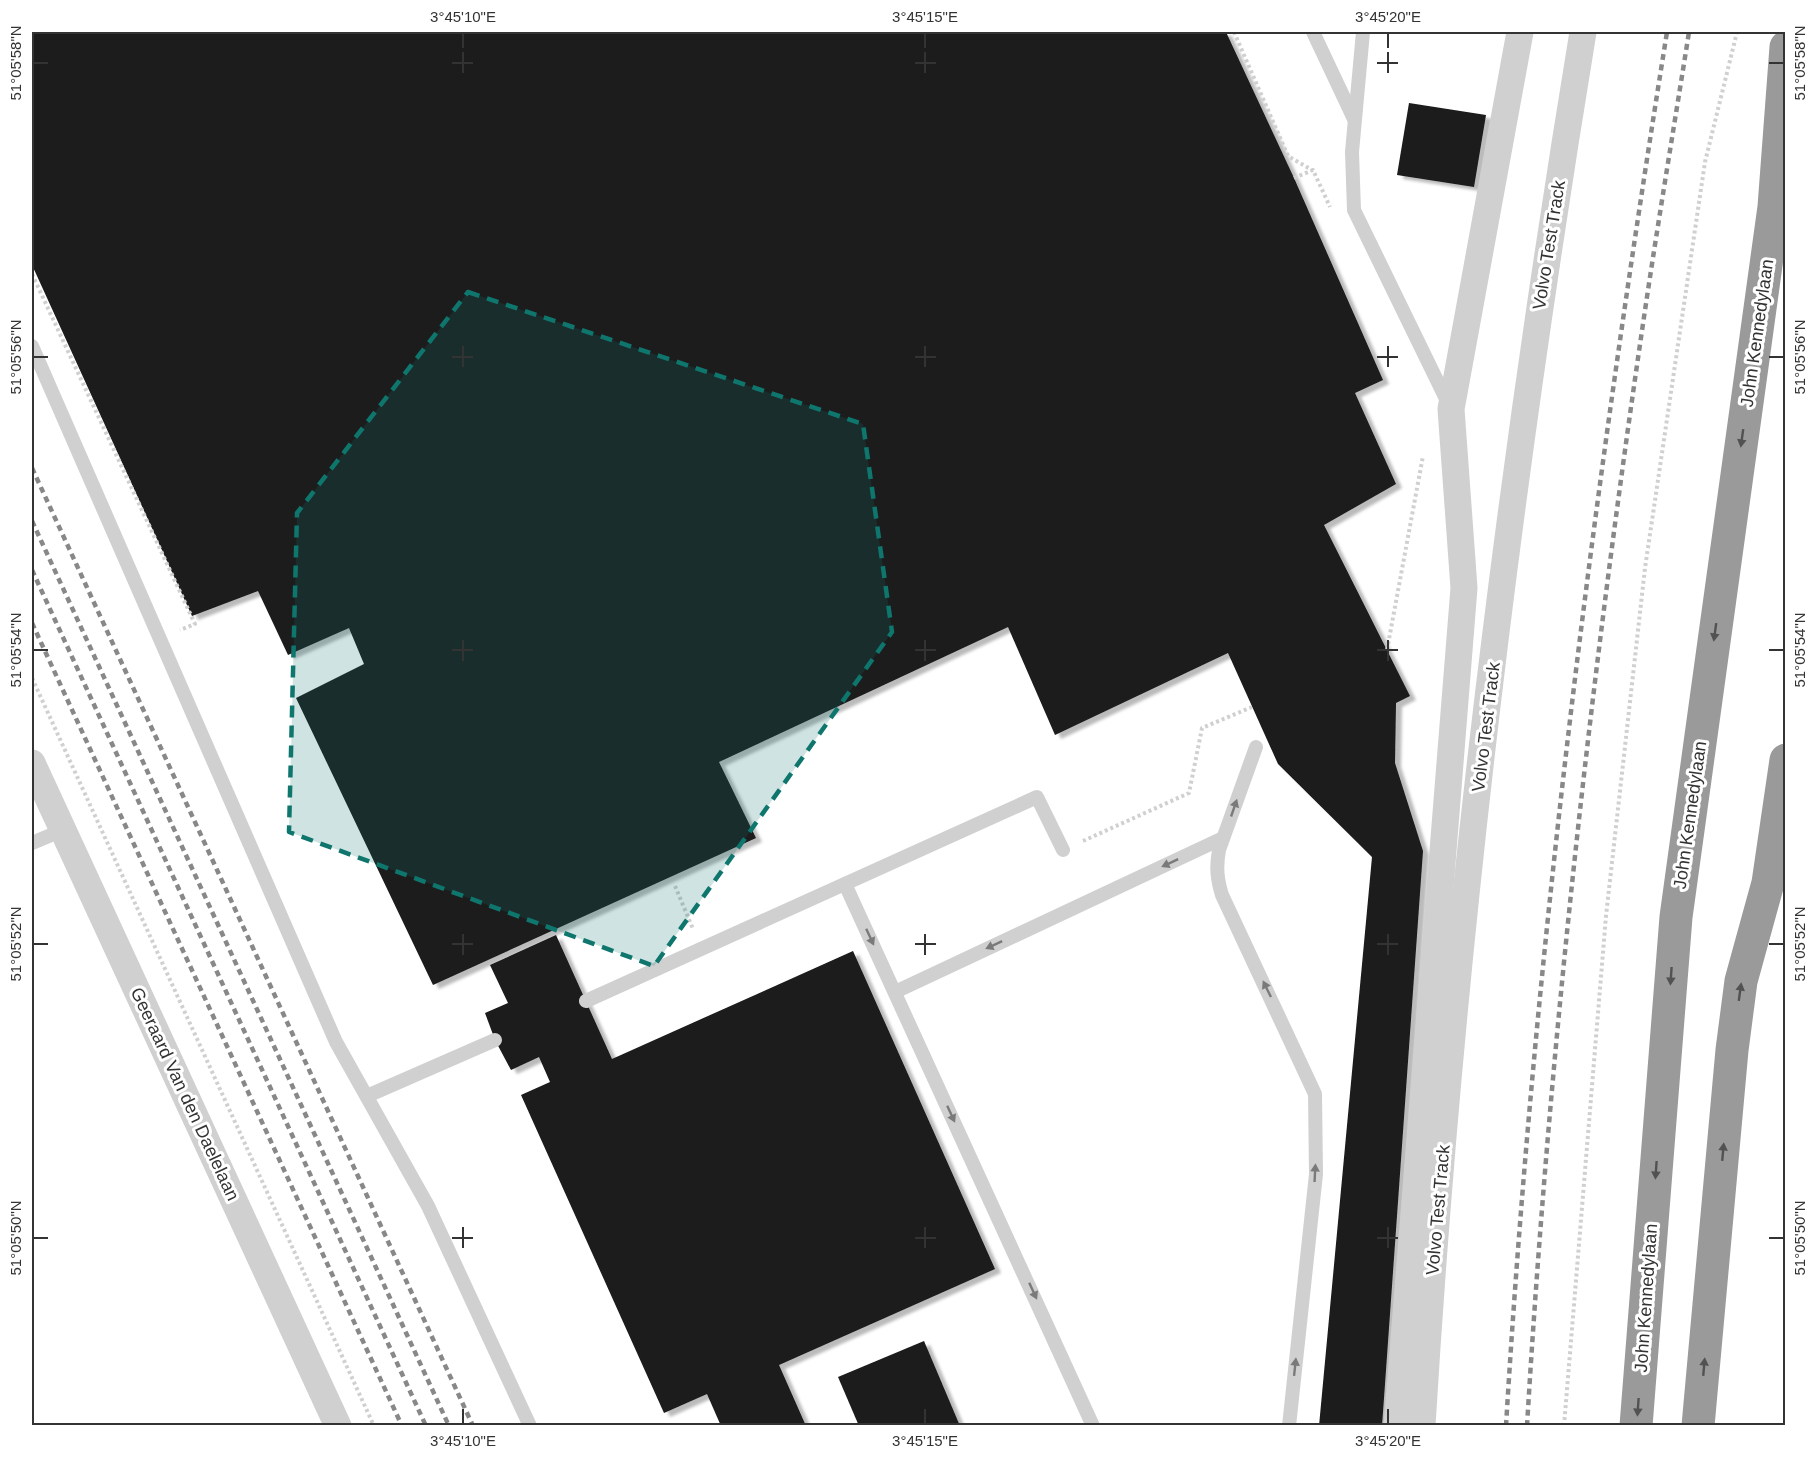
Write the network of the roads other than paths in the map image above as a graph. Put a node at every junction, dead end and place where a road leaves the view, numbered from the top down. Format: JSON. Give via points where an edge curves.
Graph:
{"nodes":[{"id":1,"x":1313,"y":32,"type":"edge"},
{"id":2,"x":1363,"y":32,"type":"edge"},
{"id":3,"x":1520,"y":32,"type":"edge"},
{"id":4,"x":1583,"y":32,"type":"edge"},
{"id":5,"x":1785,"y":46,"type":"edge"},
{"id":6,"x":1355,"y":121,"type":"junction"},
{"id":7,"x":1785,"y":146,"type":"edge"},
{"id":8,"x":1774,"y":207,"type":"junction"},
{"id":9,"x":32,"y":346,"type":"edge"},
{"id":10,"x":1451,"y":409,"type":"junction"},
{"id":11,"x":1256,"y":747,"type":"dead end"},
{"id":12,"x":1785,"y":760,"type":"edge"},
{"id":13,"x":32,"y":763,"type":"edge"},
{"id":14,"x":63,"y":830,"type":"junction"},
{"id":15,"x":1223,"y":838,"type":"junction"},
{"id":16,"x":32,"y":843,"type":"edge"},
{"id":17,"x":1063,"y":850,"type":"road end"},
{"id":18,"x":845,"y":884,"type":"junction"},
{"id":19,"x":895,"y":992,"type":"junction"},
{"id":20,"x":586,"y":1001,"type":"dead end"},
{"id":21,"x":495,"y":1040,"type":"dead end"},
{"id":22,"x":367,"y":1096,"type":"junction"},
{"id":23,"x":338,"y":1425,"type":"edge"},
{"id":24,"x":530,"y":1425,"type":"edge"},
{"id":25,"x":1094,"y":1425,"type":"edge"},
{"id":26,"x":1289,"y":1425,"type":"edge"},
{"id":27,"x":1397,"y":1425,"type":"edge"},
{"id":28,"x":1422,"y":1425,"type":"edge"},
{"id":29,"x":1636,"y":1425,"type":"edge"},
{"id":30,"x":1698,"y":1425,"type":"edge"}],
"edges":[{"from":1,"to":6,"type":"lane"},
{"from":2,"to":6,"type":"lane"},
{"from":3,"to":10,"type":"street","name":"Volvo Test Track"},
{"from":4,"to":28,"type":"street","name":"Volvo Test Track","via":[[1521,436],[1477,804],[1444,1134]]},
{"from":5,"to":8,"type":"highway","name":"John Kennedylaan"},
{"from":6,"to":10,"type":"lane","via":[[1354,210]]},
{"from":7,"to":8,"type":"highway","name":"John Kennedylaan"},
{"from":8,"to":29,"type":"highway","name":"John Kennedylaan","one_way":true,"via":[[1676,918]]},
{"from":9,"to":22,"type":"lane","via":[[336,1042]]},
{"from":10,"to":27,"type":"street","name":"Volvo Test Track","via":[[1464,588]]},
{"from":15,"to":11,"type":"lane","one_way":true},
{"from":30,"to":12,"type":"highway","one_way":true,"via":[[1741,981],[1768,883]]},
{"from":13,"to":14,"type":"street","name":"Geeraard Van den Daelelaan"},
{"from":14,"to":16,"type":"lane"},
{"from":14,"to":23,"type":"street","name":"Geeraard Van den Daelelaan"},
{"from":15,"to":19,"type":"lane","one_way":true},
{"from":26,"to":15,"type":"lane","one_way":true,"via":[[1316,1174],[1315,1094],[1222,895],[1216,868]]},
{"from":17,"to":18,"type":"lane","via":[[1037,797]]},
{"from":18,"to":19,"type":"lane","one_way":true},
{"from":18,"to":20,"type":"lane"},
{"from":19,"to":25,"type":"lane","one_way":true},
{"from":21,"to":22,"type":"lane"},
{"from":22,"to":24,"type":"lane","via":[[428,1206]]}]}
